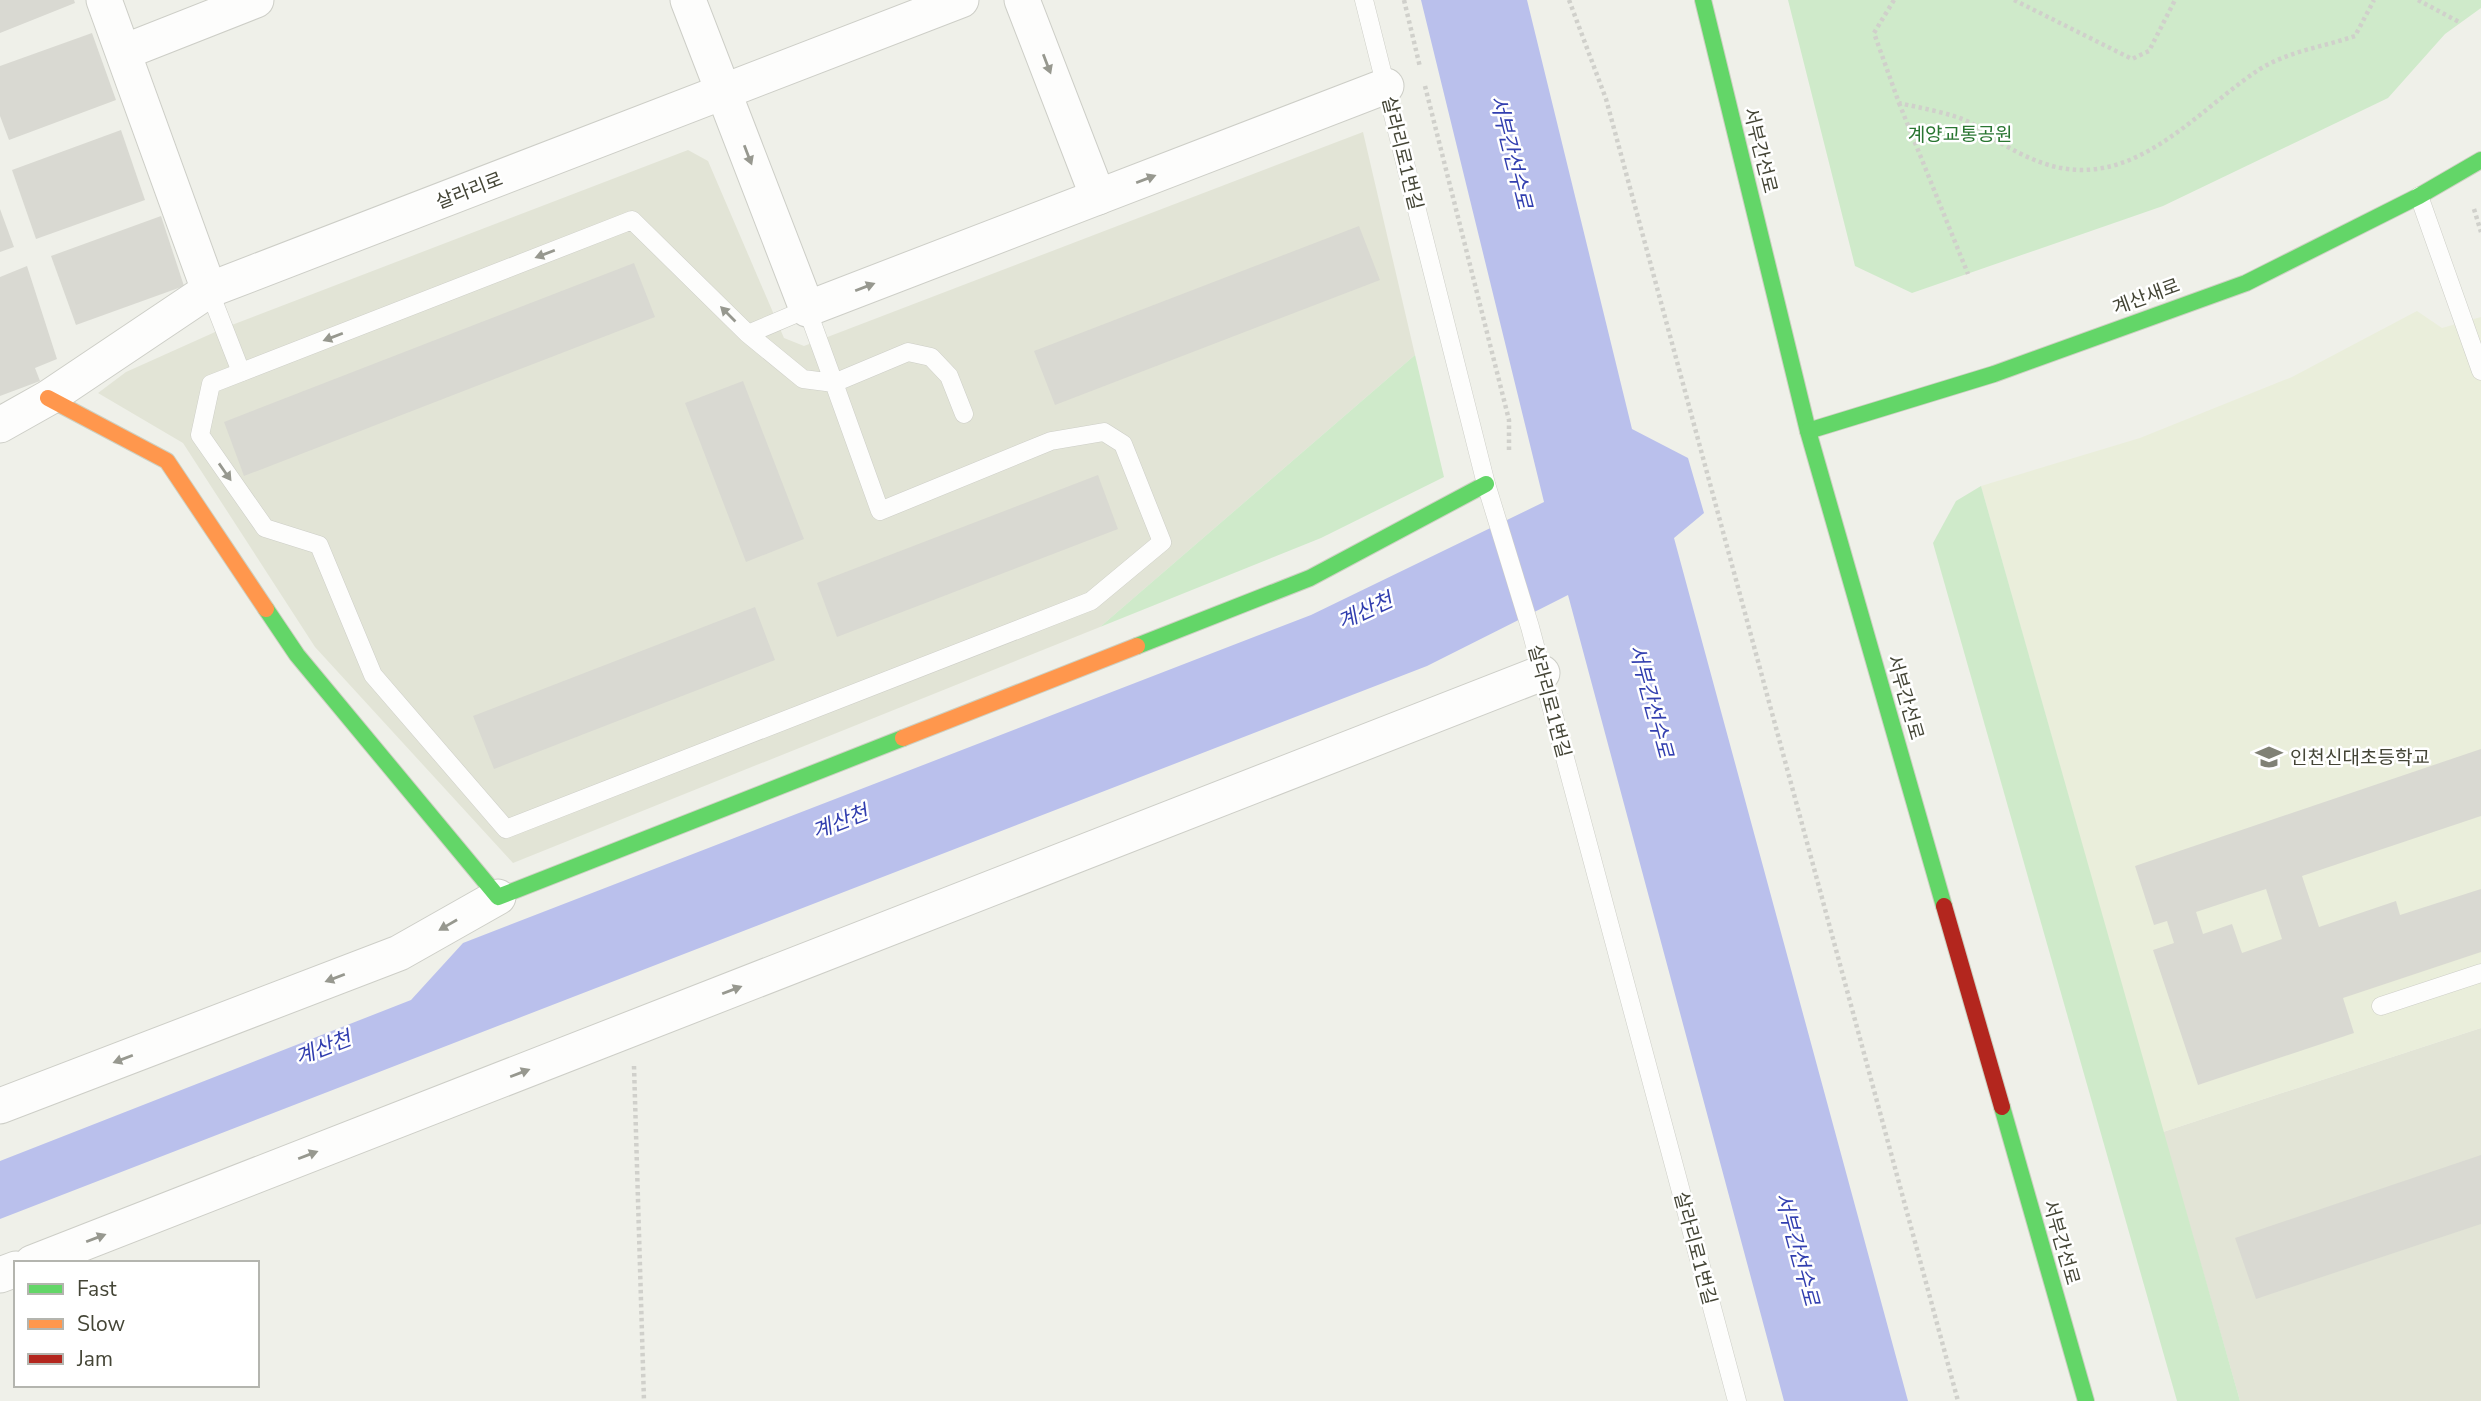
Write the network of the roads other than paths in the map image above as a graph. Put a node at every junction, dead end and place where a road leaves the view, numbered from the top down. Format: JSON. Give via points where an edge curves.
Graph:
{"nodes":[{"id":1,"x":104,"y":0,"type":"edge"},
{"id":2,"x":256,"y":0,"type":"edge"},
{"id":3,"x":688,"y":0,"type":"edge"},
{"id":4,"x":961,"y":0,"type":"edge"},
{"id":5,"x":1022,"y":0,"type":"edge"},
{"id":6,"x":1364,"y":0,"type":"edge"},
{"id":7,"x":1703,"y":0,"type":"edge"},
{"id":8,"x":124,"y":52,"type":"junction"},
{"id":9,"x":1386,"y":86,"type":"junction"},
{"id":10,"x":723,"y":91,"type":"junction"},
{"id":11,"x":2481,"y":160,"type":"edge"},
{"id":12,"x":2419,"y":196,"type":"junction"},
{"id":13,"x":1098,"y":197,"type":"junction"},
{"id":14,"x":209,"y":290,"type":"junction"},
{"id":15,"x":807,"y":309,"type":"junction"},
{"id":16,"x":748,"y":334,"type":"junction"},
{"id":17,"x":2481,"y":371,"type":"edge"},
{"id":18,"x":241,"y":372,"type":"junction"},
{"id":19,"x":834,"y":383,"type":"junction"},
{"id":20,"x":48,"y":398,"type":"junction"},
{"id":21,"x":964,"y":414,"type":"dead end"},
{"id":22,"x":0,"y":425,"type":"edge"},
{"id":23,"x":1808,"y":431,"type":"junction"},
{"id":24,"x":1486,"y":484,"type":"junction"},
{"id":25,"x":1542,"y":673,"type":"junction"},
{"id":26,"x":498,"y":897,"type":"junction"},
{"id":27,"x":2481,"y":974,"type":"edge"},
{"id":28,"x":2381,"y":1006,"type":"dead end"},
{"id":29,"x":0,"y":1106,"type":"edge"},
{"id":30,"x":37,"y":1261,"type":"edge"},
{"id":31,"x":1737,"y":1401,"type":"edge"},
{"id":32,"x":2086,"y":1401,"type":"edge"}],
"edges":[{"from":1,"to":8,"type":"street"},
{"from":2,"to":8,"type":"street"},
{"from":3,"to":10,"type":"street"},
{"from":4,"to":10,"type":"street","name":"살라리로"},
{"from":5,"to":13,"type":"street","one_way":true},
{"from":6,"to":9,"type":"lane","name":"살라리로1번길"},
{"from":7,"to":23,"type":"street","name":"서부간선로"},
{"from":8,"to":14,"type":"street"},
{"from":13,"to":9,"type":"street","one_way":true},
{"from":9,"to":24,"type":"lane","name":"살라리로1번길"},
{"from":10,"to":14,"type":"street","name":"살라리로"},
{"from":10,"to":15,"type":"street","one_way":true},
{"from":11,"to":12,"type":"street","name":"계산새로"},
{"from":12,"to":17,"type":"lane"},
{"from":12,"to":23,"type":"street","name":"계산새로","via":[[2246,283],[1994,373]]},
{"from":15,"to":13,"type":"street","one_way":true},
{"from":14,"to":18,"type":"lane"},
{"from":14,"to":20,"type":"street","name":"살라리로"},
{"from":15,"to":16,"type":"lane"},
{"from":15,"to":19,"type":"lane"},
{"from":16,"to":18,"type":"lane","one_way":true,"via":[[632,220]]},
{"from":16,"to":19,"type":"lane","via":[[803,379]]},
{"from":18,"to":19,"type":"lane","one_way":true,"via":[[211,384],[200,435],[264,528],[319,545],[373,675],[506,829],[1091,601],[1162,542],[1123,444],[1104,432],[1059,438],[880,511]]},
{"from":19,"to":21,"type":"lane","via":[[908,352],[931,357],[949,376]]},
{"from":20,"to":22,"type":"street","name":"살라리로"},
{"from":20,"to":26,"type":"street","via":[[167,461],[297,655]]},
{"from":23,"to":32,"type":"street","name":"서부간선로"},
{"from":24,"to":25,"type":"lane","name":"살라리로1번길"},
{"from":24,"to":26,"type":"street","via":[[1310,578]]},
{"from":30,"to":25,"type":"street","one_way":true},
{"from":25,"to":31,"type":"lane","name":"살라리로1번길"},
{"from":26,"to":29,"type":"street","one_way":true,"via":[[399,953]]},
{"from":27,"to":28,"type":"lane"}]}
